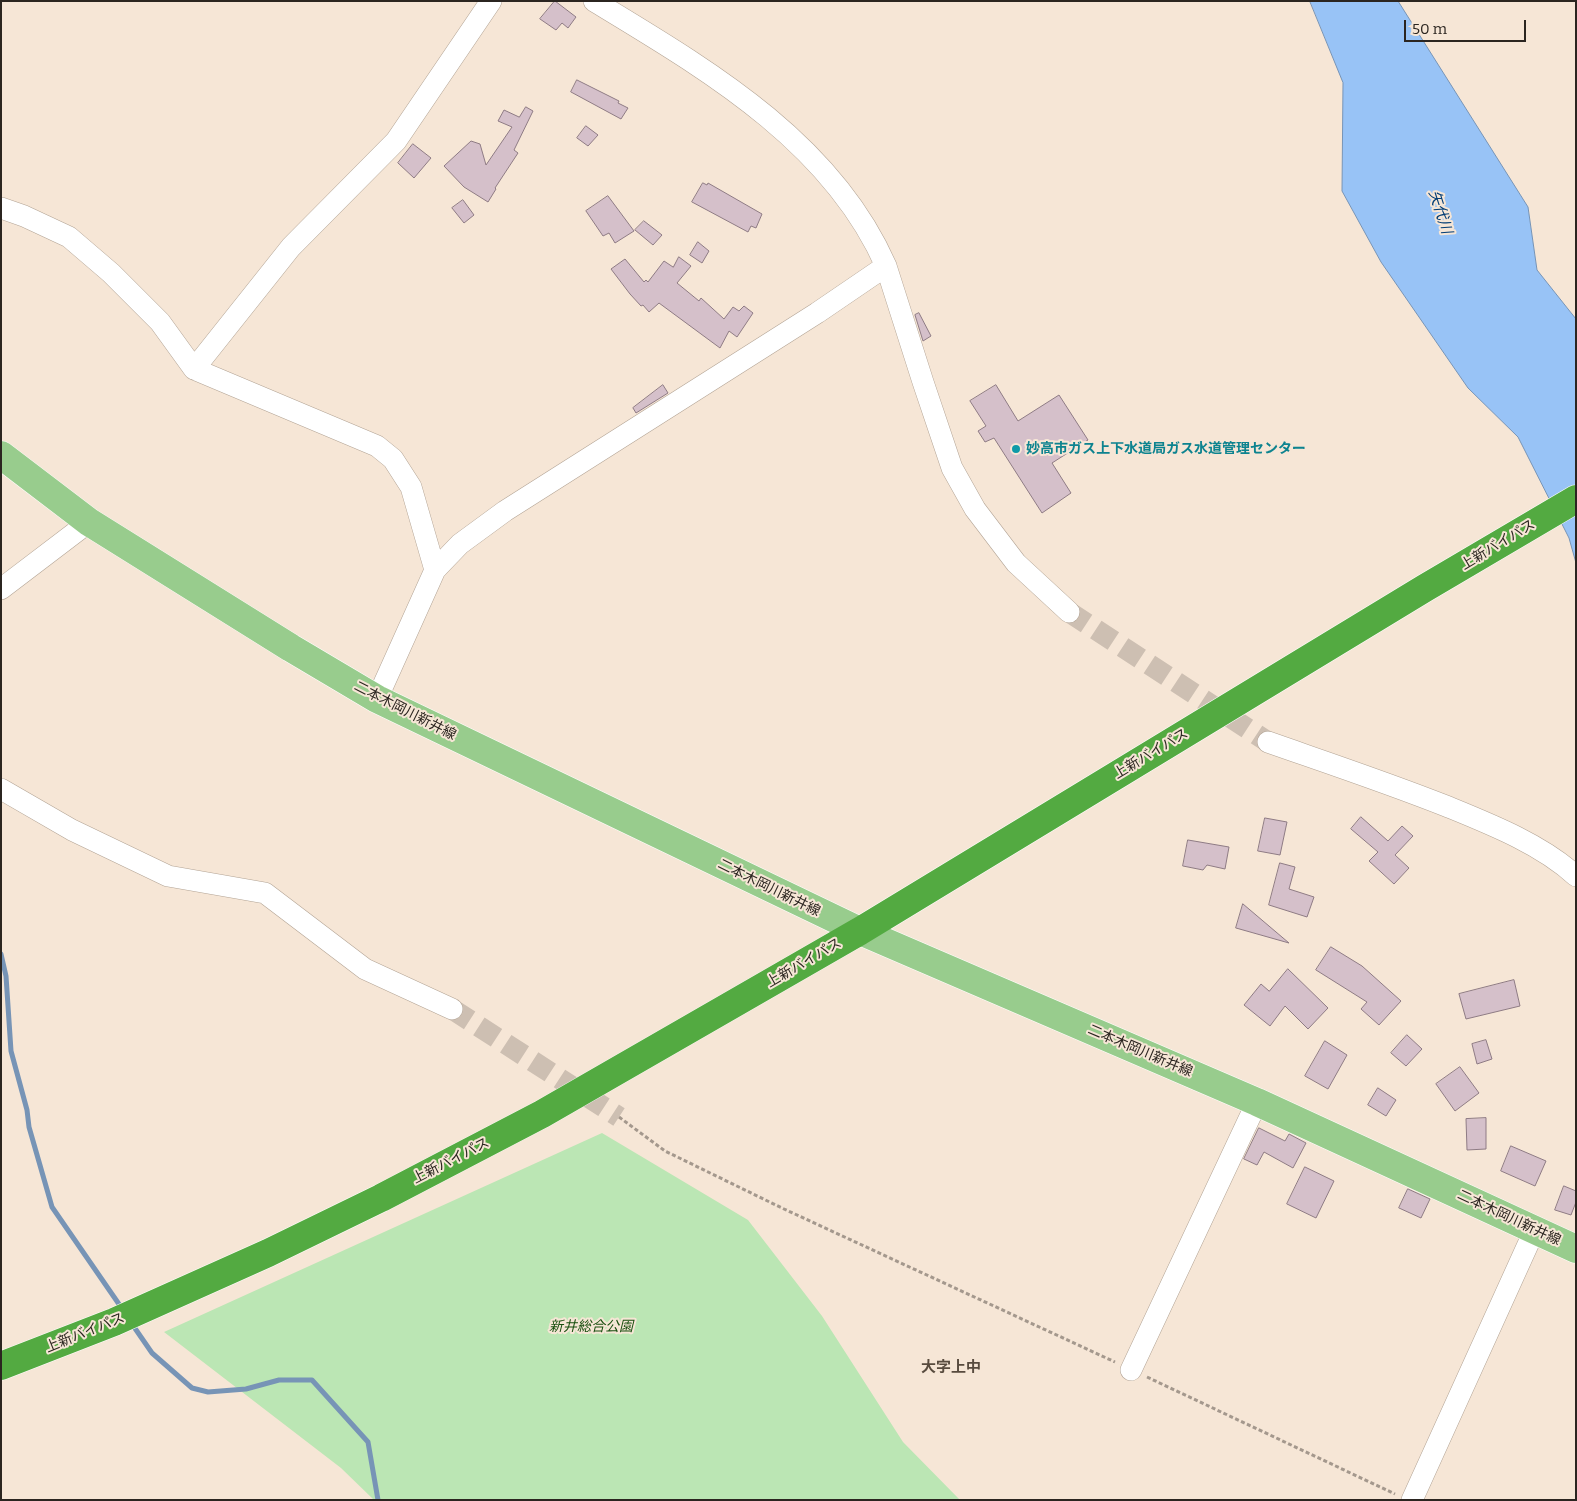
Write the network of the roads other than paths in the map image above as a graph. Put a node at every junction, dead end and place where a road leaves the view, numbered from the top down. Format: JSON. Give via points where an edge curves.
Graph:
{"nodes":[{"id":1,"x":491,"y":1,"type":"edge"},
{"id":2,"x":594,"y":1,"type":"edge"},
{"id":3,"x":1,"y":208,"type":"edge"},
{"id":4,"x":886,"y":266,"type":"junction"},
{"id":5,"x":194,"y":369,"type":"junction"},
{"id":6,"x":1,"y":455,"type":"edge"},
{"id":7,"x":1576,"y":499,"type":"edge"},
{"id":8,"x":89,"y":522,"type":"junction"},
{"id":9,"x":435,"y":570,"type":"junction"},
{"id":10,"x":1,"y":589,"type":"edge"},
{"id":11,"x":1069,"y":612,"type":"tunnel mouth"},
{"id":12,"x":377,"y":699,"type":"junction"},
{"id":13,"x":1268,"y":742,"type":"tunnel mouth"},
{"id":14,"x":1,"y":789,"type":"edge"},
{"id":15,"x":1576,"y":876,"type":"edge"},
{"id":16,"x":860,"y":931,"type":"junction"},
{"id":17,"x":452,"y":1009,"type":"tunnel mouth"},
{"id":18,"x":1257,"y":1102,"type":"junction"},
{"id":19,"x":1535,"y":1229,"type":"junction"},
{"id":20,"x":1576,"y":1249,"type":"edge"},
{"id":21,"x":1,"y":1366,"type":"edge"},
{"id":22,"x":1132,"y":1370,"type":"road end"},
{"id":23,"x":1405,"y":1498,"type":"edge"}],
"edges":[{"from":1,"to":5,"type":"street","via":[[396,141],[291,247]]},
{"from":2,"to":4,"type":"street","via":[[669,46],[756,107],[823,169],[851,203]]},
{"from":3,"to":5,"type":"street","via":[[69,236],[160,322]]},
{"from":4,"to":9,"type":"street","via":[[506,511],[460,544]]},
{"from":4,"to":11,"type":"street","via":[[952,468],[975,509],[1016,563]]},
{"from":5,"to":9,"type":"street","via":[[377,446],[393,459],[411,487]]},
{"from":6,"to":8,"type":"main road","name":"二本木岡川新井線"},
{"from":7,"to":16,"type":"highway","name":"上新バイパス"},
{"from":8,"to":10,"type":"street"},
{"from":8,"to":12,"type":"main road","name":"二本木岡川新井線"},
{"from":9,"to":12,"type":"street"},
{"from":12,"to":16,"type":"main road","name":"二本木岡川新井線"},
{"from":13,"to":15,"type":"street","via":[[1492,824],[1536,848]]},
{"from":14,"to":17,"type":"street","via":[[72,830],[168,876],[265,893],[365,969]]},
{"from":16,"to":18,"type":"main road","name":"二本木岡川新井線"},
{"from":16,"to":21,"type":"highway","name":"上新バイパス","via":[[542,1114],[380,1198],[175,1296]]},
{"from":18,"to":19,"type":"main road","name":"二本木岡川新井線"},
{"from":18,"to":22,"type":"street"},
{"from":19,"to":20,"type":"main road","name":"二本木岡川新井線"},
{"from":19,"to":23,"type":"street"}]}
